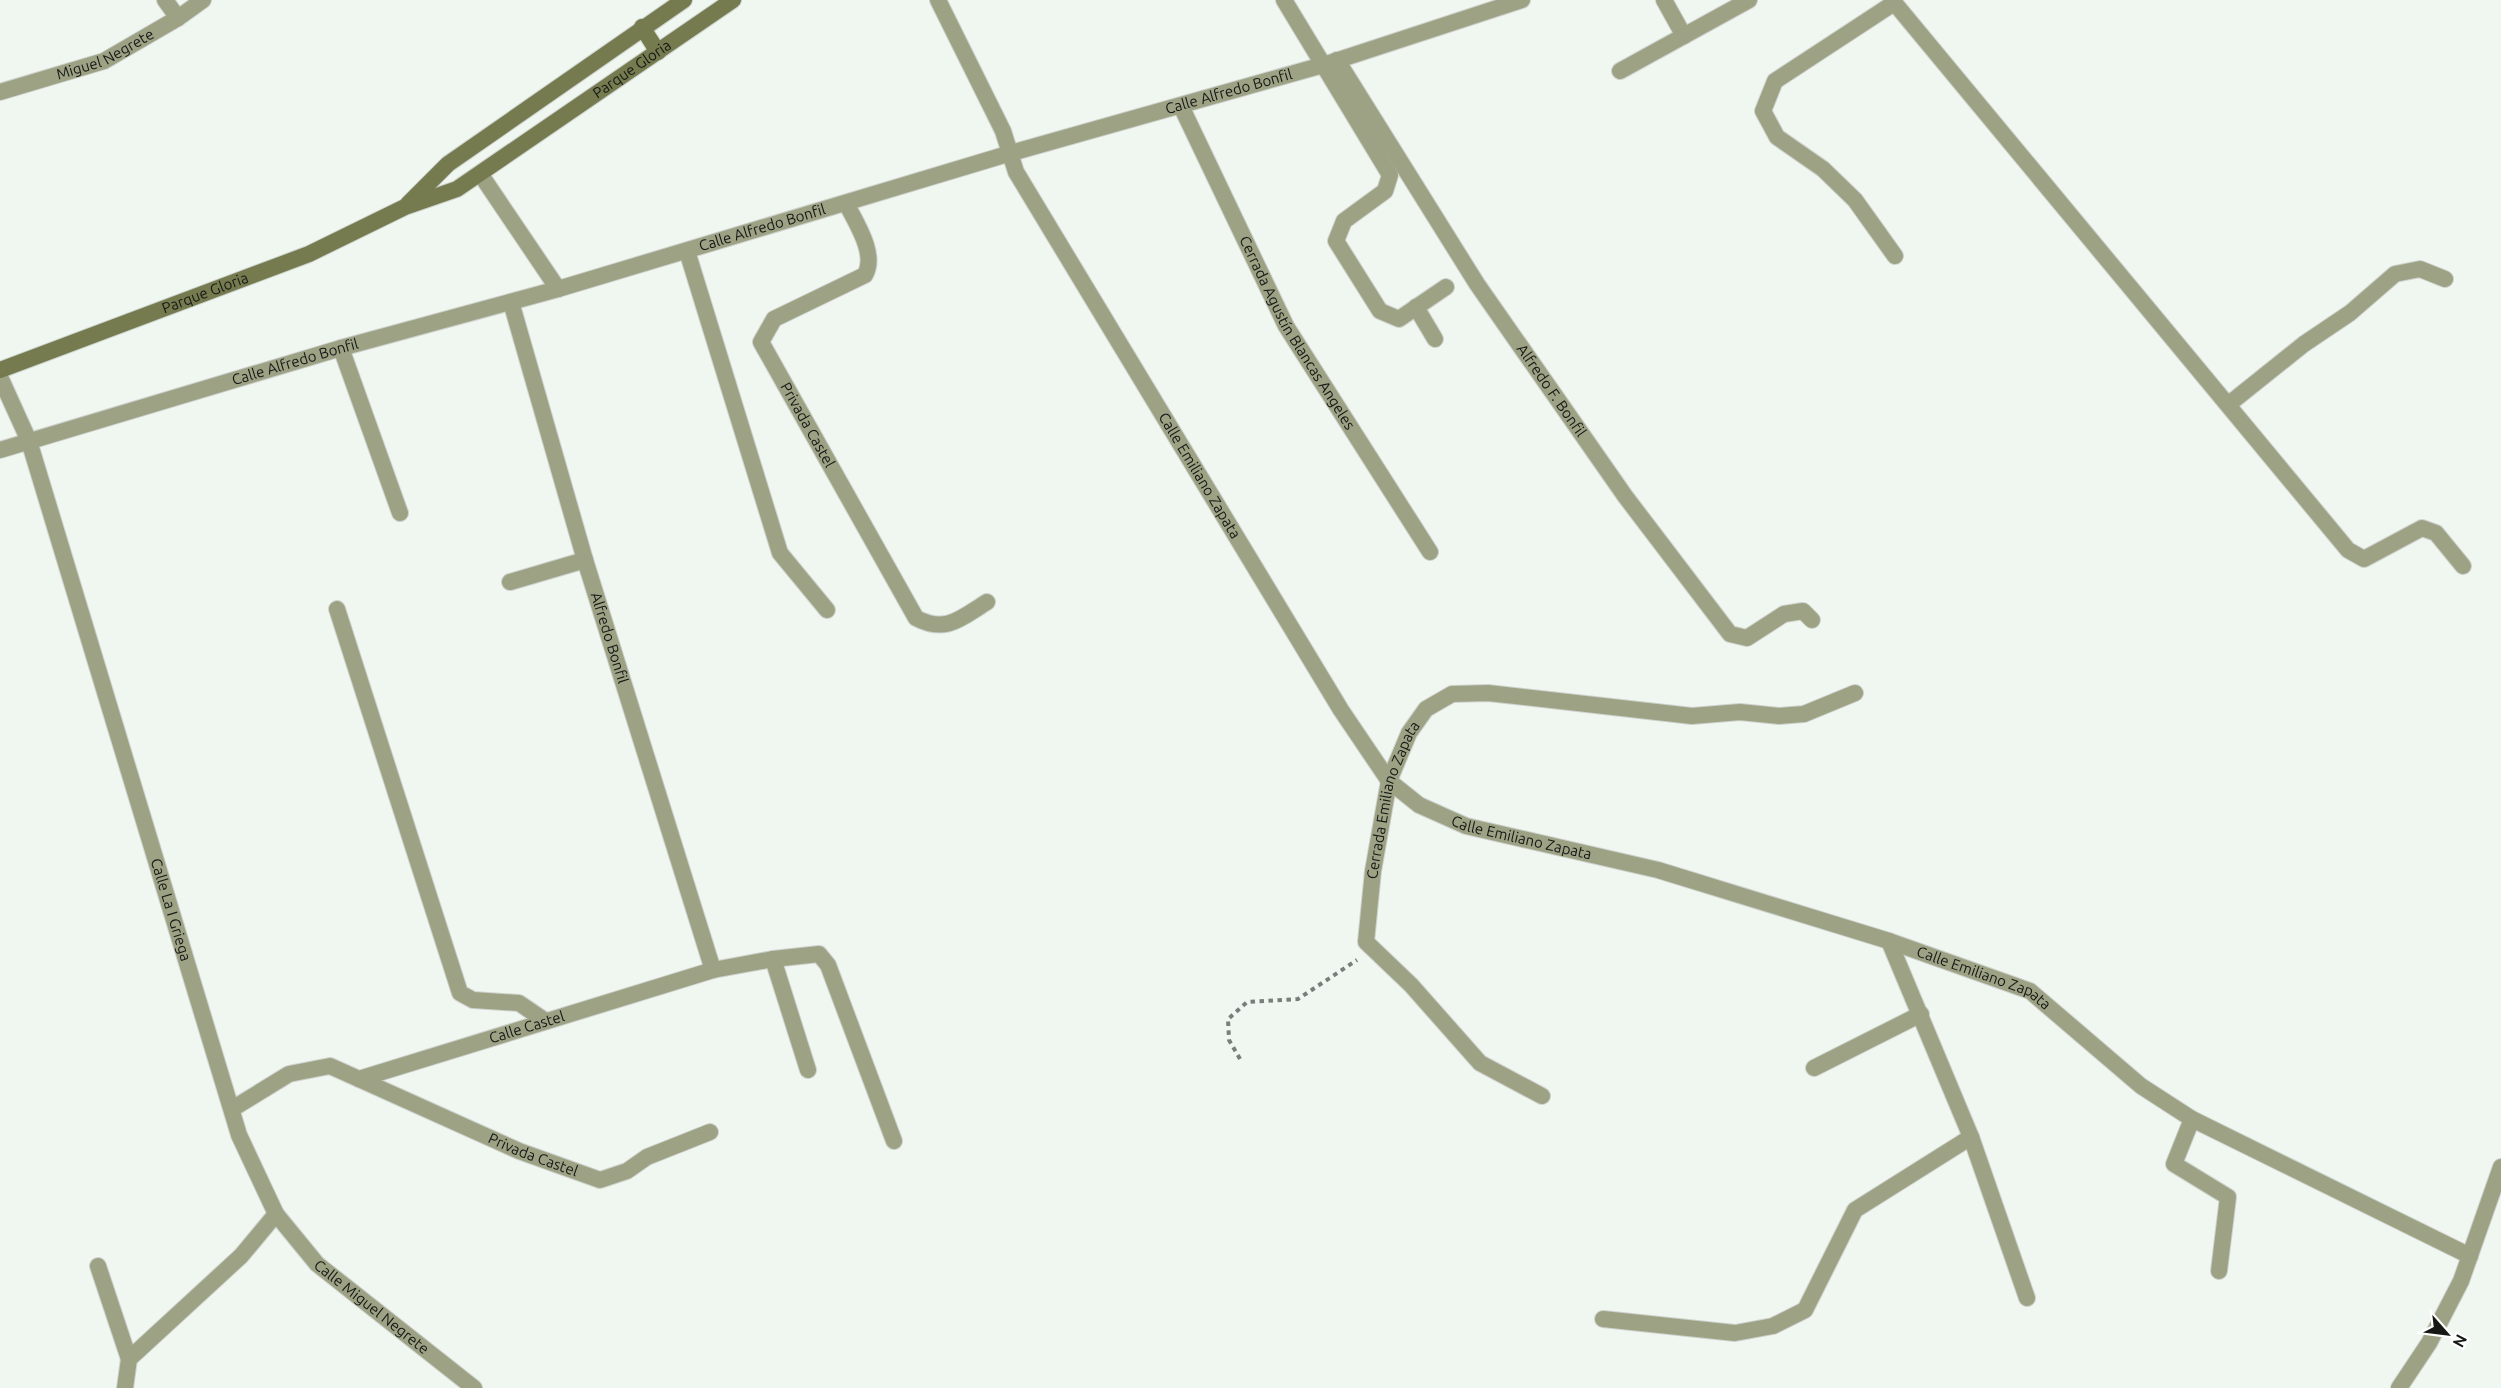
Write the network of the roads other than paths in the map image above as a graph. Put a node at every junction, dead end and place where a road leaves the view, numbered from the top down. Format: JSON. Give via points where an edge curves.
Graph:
{"nodes":[{"id":1,"x":165,"y":0,"type":"edge"},
{"id":2,"x":203,"y":0,"type":"edge"},
{"id":3,"x":684,"y":0,"type":"edge"},
{"id":4,"x":733,"y":0,"type":"edge"},
{"id":5,"x":938,"y":0,"type":"edge"},
{"id":6,"x":1284,"y":0,"type":"edge"},
{"id":7,"x":1522,"y":0,"type":"edge"},
{"id":8,"x":1664,"y":0,"type":"edge"},
{"id":9,"x":1749,"y":0,"type":"edge"},
{"id":10,"x":1893,"y":1,"type":"edge"},
{"id":11,"x":178,"y":18,"type":"junction"},
{"id":12,"x":642,"y":27,"type":"junction"},
{"id":13,"x":1684,"y":36,"type":"junction"},
{"id":14,"x":658,"y":52,"type":"junction"},
{"id":15,"x":1330,"y":62,"type":"junction"},
{"id":16,"x":1620,"y":71,"type":"dead end"},
{"id":17,"x":0,"y":92,"type":"edge"},
{"id":18,"x":1181,"y":106,"type":"junction"},
{"id":19,"x":1011,"y":153,"type":"junction"},
{"id":20,"x":481,"y":175,"type":"junction"},
{"id":21,"x":846,"y":203,"type":"junction"},
{"id":22,"x":405,"y":207,"type":"junction"},
{"id":23,"x":687,"y":251,"type":"junction"},
{"id":24,"x":1895,"y":256,"type":"dead end"},
{"id":25,"x":2445,"y":279,"type":"dead end"},
{"id":26,"x":1446,"y":287,"type":"dead end"},
{"id":27,"x":558,"y":289,"type":"junction"},
{"id":28,"x":511,"y":302,"type":"junction"},
{"id":29,"x":1416,"y":307,"type":"junction"},
{"id":30,"x":1435,"y":339,"type":"dead end"},
{"id":31,"x":341,"y":348,"type":"junction"},
{"id":32,"x":0,"y":370,"type":"edge"},
{"id":33,"x":0,"y":377,"type":"edge"},
{"id":34,"x":2229,"y":404,"type":"junction"},
{"id":35,"x":29,"y":441,"type":"junction"},
{"id":36,"x":0,"y":450,"type":"edge"},
{"id":37,"x":400,"y":513,"type":"dead end"},
{"id":38,"x":1430,"y":552,"type":"dead end"},
{"id":39,"x":585,"y":560,"type":"junction"},
{"id":40,"x":2463,"y":566,"type":"dead end"},
{"id":41,"x":510,"y":582,"type":"dead end"},
{"id":42,"x":987,"y":602,"type":"dead end"},
{"id":43,"x":337,"y":609,"type":"dead end"},
{"id":44,"x":827,"y":610,"type":"dead end"},
{"id":45,"x":1812,"y":620,"type":"dead end"},
{"id":46,"x":1855,"y":693,"type":"dead end"},
{"id":47,"x":1389,"y":781,"type":"junction"},
{"id":48,"x":1888,"y":941,"type":"junction"},
{"id":49,"x":773,"y":958,"type":"junction"},
{"id":50,"x":713,"y":970,"type":"junction"},
{"id":51,"x":1921,"y":1014,"type":"junction"},
{"id":52,"x":544,"y":1020,"type":"junction"},
{"id":53,"x":1814,"y":1068,"type":"dead end"},
{"id":54,"x":808,"y":1070,"type":"dead end"},
{"id":55,"x":359,"y":1079,"type":"junction"},
{"id":56,"x":1542,"y":1096,"type":"dead end"},
{"id":57,"x":232,"y":1109,"type":"junction"},
{"id":58,"x":2192,"y":1119,"type":"junction"},
{"id":59,"x":710,"y":1132,"type":"dead end"},
{"id":60,"x":1971,"y":1137,"type":"junction"},
{"id":61,"x":894,"y":1141,"type":"dead end"},
{"id":62,"x":2501,"y":1167,"type":"edge"},
{"id":63,"x":2494,"y":1208,"type":"edge"},
{"id":64,"x":276,"y":1214,"type":"junction"},
{"id":65,"x":2470,"y":1256,"type":"junction"},
{"id":66,"x":98,"y":1266,"type":"dead end"},
{"id":67,"x":2219,"y":1271,"type":"dead end"},
{"id":68,"x":2027,"y":1298,"type":"dead end"},
{"id":69,"x":1603,"y":1319,"type":"dead end"},
{"id":70,"x":129,"y":1359,"type":"junction"},
{"id":71,"x":125,"y":1388,"type":"edge"},
{"id":72,"x":474,"y":1388,"type":"edge"},
{"id":73,"x":2398,"y":1388,"type":"edge"}],
"edges":[{"from":1,"to":11,"type":"street"},
{"from":2,"to":11,"type":"street","name":"Miguel Negrete"},
{"from":3,"to":12,"type":"main road","name":"Parque Gloria"},
{"from":4,"to":14,"type":"main road","name":"Parque Gloria"},
{"from":5,"to":19,"type":"street","name":"Calle Emiliano Zapata"},
{"from":6,"to":15,"type":"street"},
{"from":7,"to":15,"type":"street","name":"Calle Alfredo Bonfil"},
{"from":8,"to":13,"type":"street"},
{"from":9,"to":13,"type":"street"},
{"from":10,"to":24,"type":"street","via":[[1774,81],[1763,111],[1777,137],[1823,169],[1855,200]]},
{"from":10,"to":34,"type":"street"},
{"from":11,"to":17,"type":"street","name":"Miguel Negrete","via":[[104,61]]},
{"from":12,"to":14,"type":"main road"},
{"from":12,"to":22,"type":"main road","name":"Parque Gloria","via":[[448,164]]},
{"from":13,"to":16,"type":"street"},
{"from":14,"to":20,"type":"main road","name":"Parque Gloria"},
{"from":15,"to":18,"type":"street","name":"Calle Alfredo Bonfil"},
{"from":15,"to":29,"type":"street","via":[[1390,175],[1385,191],[1344,220],[1336,241],[1380,311],[1399,320]]},
{"from":15,"to":45,"type":"street","name":"Alfredo F. Bonfil","via":[[1476,284],[1625,496],[1730,634],[1747,638],[1784,614],[1803,611]]},
{"from":18,"to":19,"type":"street","name":"Calle Alfredo Bonfil"},
{"from":18,"to":38,"type":"street","name":"Cerrada Agustín Blancas Angeles","via":[[1286,326]]},
{"from":19,"to":21,"type":"street","name":"Calle Alfredo Bonfil"},
{"from":19,"to":47,"type":"street","name":"Calle Emiliano Zapata","via":[[1016,172],[1034,202],[1341,710]]},
{"from":20,"to":22,"type":"main road","name":"Parque Gloria","via":[[457,189]]},
{"from":20,"to":27,"type":"street"},
{"from":21,"to":23,"type":"street","name":"Calle Alfredo Bonfil"},
{"from":21,"to":42,"type":"street","name":"Privada Castel","via":[[866,245],[869,269],[865,275],[774,319],[761,342],[916,618],[929,626],[949,625]]},
{"from":22,"to":32,"type":"main road","name":"Parque Gloria","via":[[309,254]]},
{"from":23,"to":27,"type":"street","name":"Calle Alfredo Bonfil"},
{"from":23,"to":44,"type":"street","via":[[780,553]]},
{"from":25,"to":34,"type":"street","via":[[2420,269],[2394,274],[2350,313]]},
{"from":26,"to":29,"type":"street"},
{"from":27,"to":28,"type":"street","name":"Calle Alfredo Bonfil"},
{"from":28,"to":31,"type":"street","name":"Calle Alfredo Bonfil"},
{"from":28,"to":39,"type":"street","name":"Alfredo Bonfil"},
{"from":29,"to":30,"type":"street"},
{"from":31,"to":35,"type":"street","name":"Calle Alfredo Bonfil"},
{"from":31,"to":37,"type":"street"},
{"from":33,"to":35,"type":"street","name":"Calle La I Griega"},
{"from":34,"to":40,"type":"street","via":[[2348,550],[2364,559],[2422,528],[2436,533]]},
{"from":35,"to":36,"type":"street","name":"Calle Alfredo Bonfil"},
{"from":35,"to":57,"type":"street","name":"Calle La I Griega"},
{"from":39,"to":41,"type":"street"},
{"from":39,"to":50,"type":"street","name":"Alfredo Bonfil"},
{"from":43,"to":52,"type":"street","via":[[460,993],[473,1000],[519,1003]]},
{"from":46,"to":47,"type":"street","name":"Cerrada Emiliano Zapata","via":[[1804,714],[1779,716],[1740,712],[1692,716],[1488,693],[1452,694],[1425,709],[1409,734]]},
{"from":47,"to":48,"type":"street","name":"Calle Emiliano Zapata","via":[[1419,805],[1466,826],[1658,870]]},
{"from":47,"to":56,"type":"street","name":"Cerrada Emiliano Zapata","via":[[1373,871],[1366,942],[1411,985],[1480,1063]]},
{"from":48,"to":51,"type":"street"},
{"from":48,"to":58,"type":"street","name":"Calle Emiliano Zapata","via":[[2030,991],[2141,1086]]},
{"from":49,"to":50,"type":"street","name":"Calle Castel"},
{"from":49,"to":54,"type":"street"},
{"from":49,"to":61,"type":"street","name":"Calle Castel","via":[[819,954],[828,965]]},
{"from":50,"to":52,"type":"street","name":"Calle Castel"},
{"from":51,"to":53,"type":"street"},
{"from":51,"to":60,"type":"street"},
{"from":52,"to":55,"type":"street","name":"Calle Castel"},
{"from":55,"to":57,"type":"street","via":[[330,1066],[289,1074]]},
{"from":55,"to":59,"type":"street","name":"Privada Castel","via":[[519,1151],[600,1180]]},
{"from":57,"to":64,"type":"street","name":"Calle La I Griega","via":[[239,1135]]},
{"from":58,"to":65,"type":"street","name":"Calle Emiliano Zapata"},
{"from":58,"to":67,"type":"street","via":[[2174,1164],[2228,1197]]},
{"from":60,"to":68,"type":"street"},
{"from":60,"to":69,"type":"street","via":[[1855,1210],[1805,1310],[1773,1326],[1735,1334]]},
{"from":62,"to":63,"type":"street"},
{"from":63,"to":65,"type":"street"},
{"from":64,"to":70,"type":"street","via":[[241,1256]]},
{"from":64,"to":72,"type":"street","name":"Calle Miguel Negrete","via":[[317,1264]]},
{"from":65,"to":73,"type":"street","via":[[2429,1343]]},
{"from":66,"to":70,"type":"street"},
{"from":70,"to":71,"type":"street"}]}
